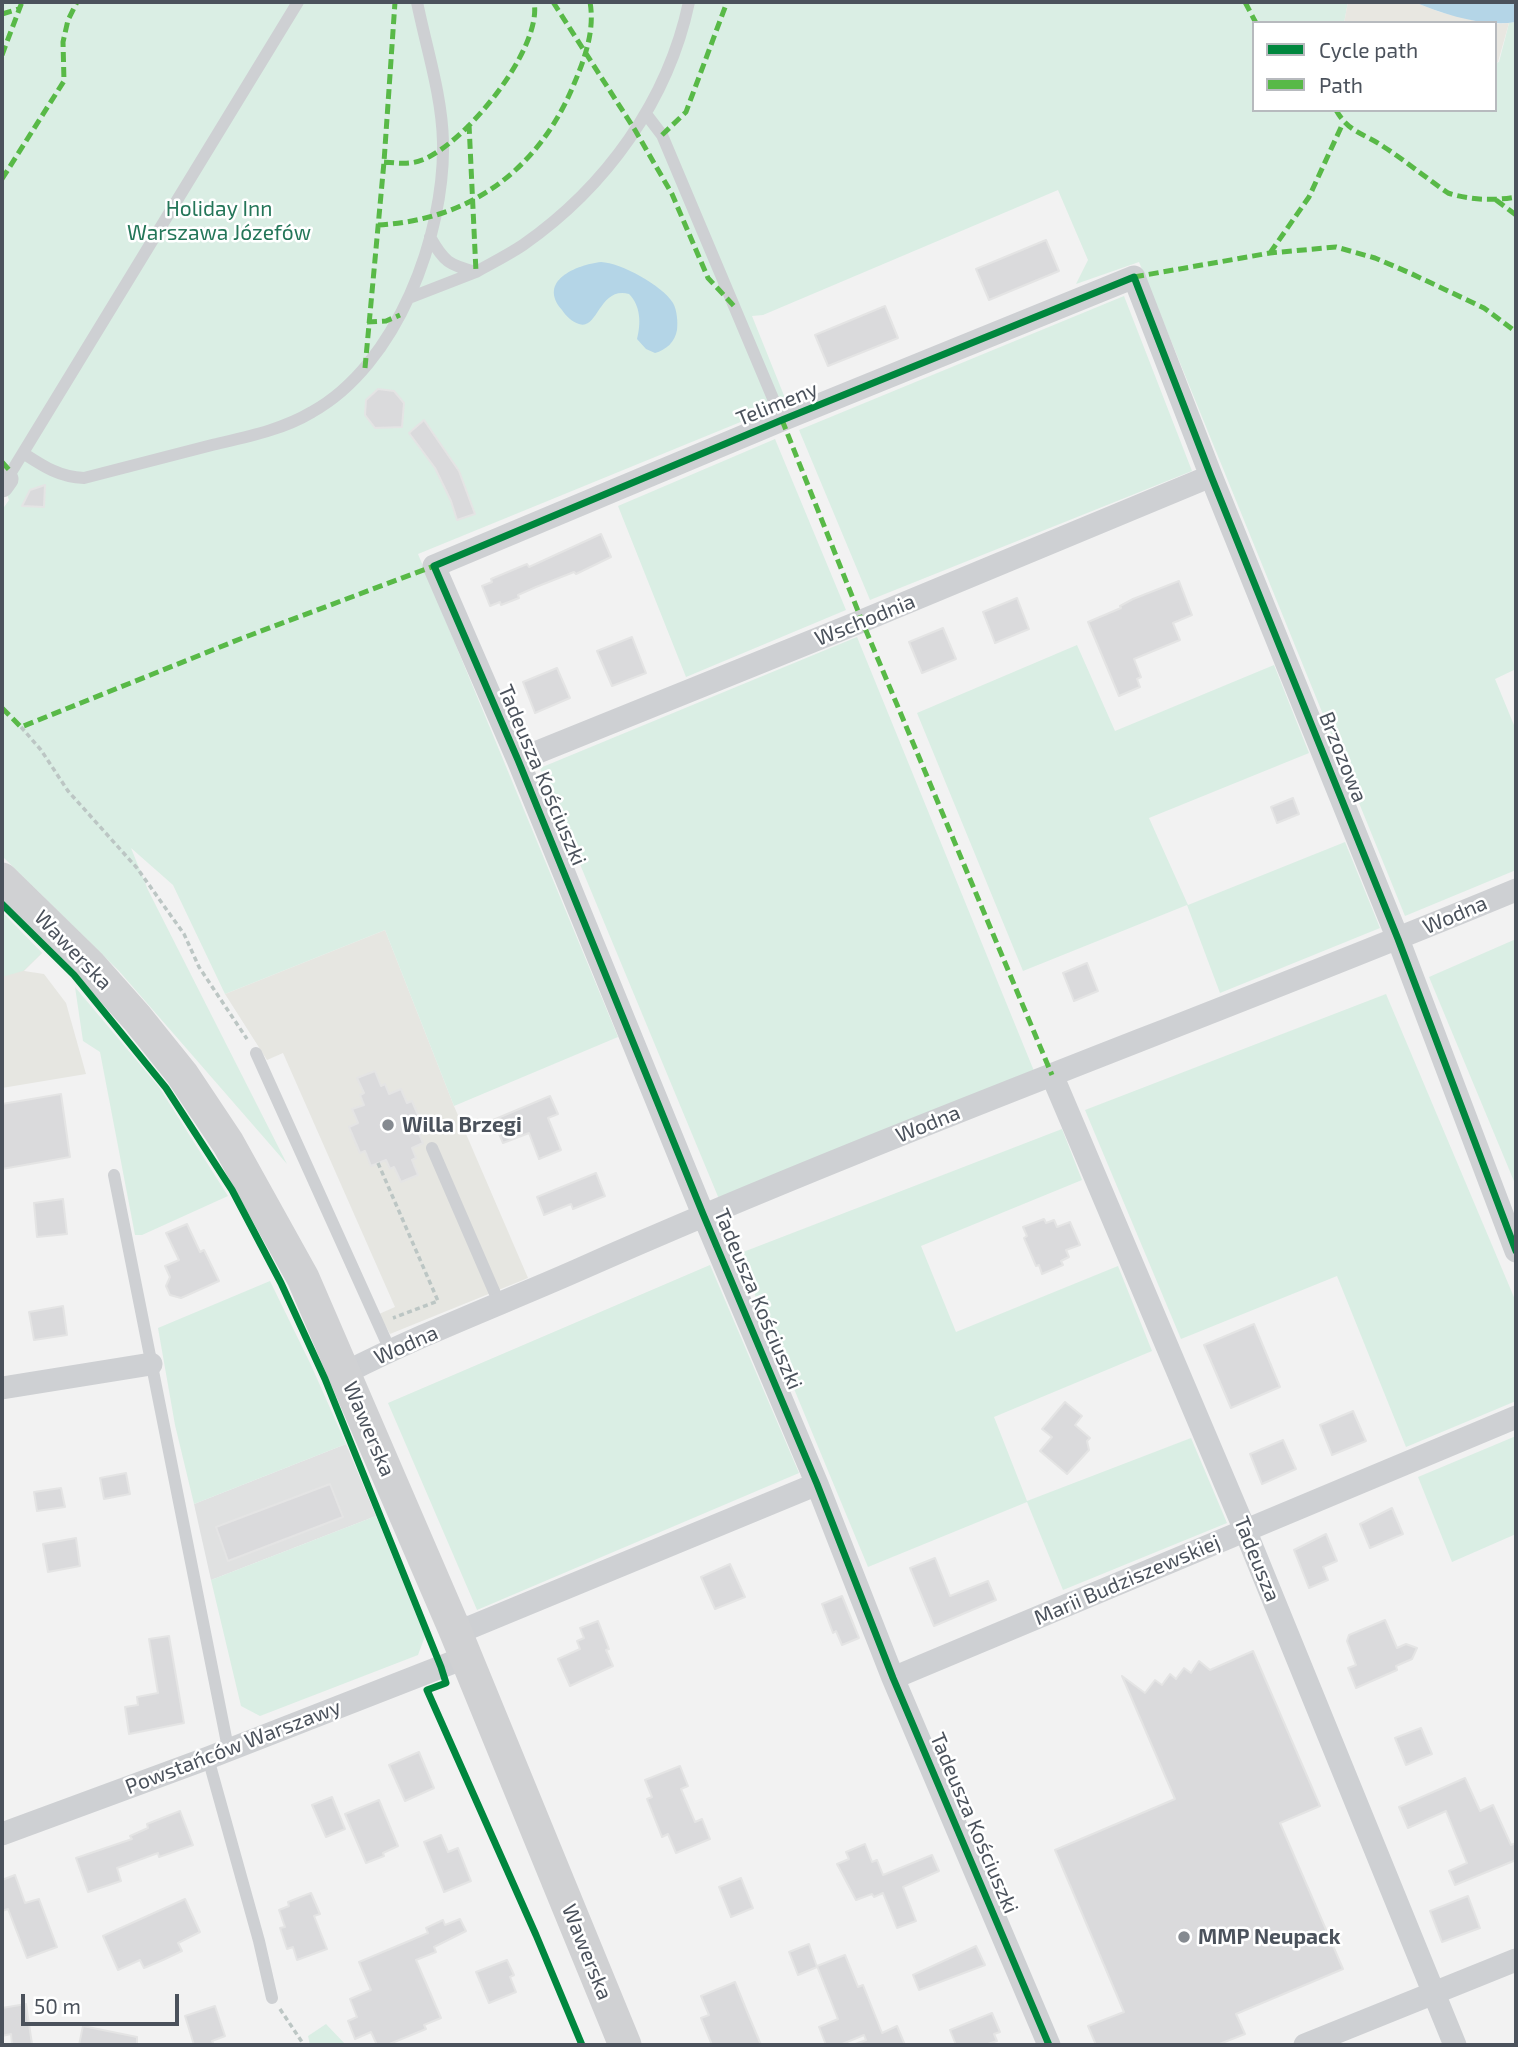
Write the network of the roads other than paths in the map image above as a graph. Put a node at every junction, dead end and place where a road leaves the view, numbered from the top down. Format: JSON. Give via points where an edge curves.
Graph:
{"nodes":[{"id":1,"x":298,"y":2,"type":"edge"},
{"id":2,"x":417,"y":2,"type":"edge"},
{"id":3,"x":688,"y":2,"type":"edge"},
{"id":4,"x":646,"y":114,"type":"junction"},
{"id":5,"x":430,"y":237,"type":"junction"},
{"id":6,"x":476,"y":272,"type":"junction"},
{"id":7,"x":1134,"y":277,"type":"joint"},
{"id":8,"x":409,"y":298,"type":"junction"},
{"id":9,"x":782,"y":421,"type":"junction"},
{"id":10,"x":23,"y":453,"type":"junction"},
{"id":11,"x":1211,"y":476,"type":"junction"},
{"id":12,"x":4,"y":483,"type":"edge"},
{"id":13,"x":434,"y":566,"type":"joint"},
{"id":14,"x":518,"y":760,"type":"junction"},
{"id":15,"x":2,"y":878,"type":"edge"},
{"id":16,"x":1516,"y":890,"type":"edge"},
{"id":17,"x":1398,"y":939,"type":"junction"},
{"id":18,"x":256,"y":1053,"type":"road end"},
{"id":19,"x":1052,"y":1075,"type":"junction"},
{"id":20,"x":432,"y":1148,"type":"dead end"},
{"id":21,"x":114,"y":1175,"type":"dead end"},
{"id":22,"x":703,"y":1214,"type":"junction"},
{"id":23,"x":1516,"y":1251,"type":"edge"},
{"id":24,"x":500,"y":1305,"type":"junction"},
{"id":25,"x":390,"y":1350,"type":"junction"},
{"id":26,"x":151,"y":1364,"type":"junction"},
{"id":27,"x":345,"y":1373,"type":"junction"},
{"id":28,"x":2,"y":1388,"type":"edge"},
{"id":29,"x":1516,"y":1417,"type":"edge"},
{"id":30,"x":817,"y":1484,"type":"junction"},
{"id":31,"x":1245,"y":1530,"type":"junction"},
{"id":32,"x":459,"y":1643,"type":"junction"},
{"id":33,"x":893,"y":1678,"type":"junction"},
{"id":34,"x":218,"y":1753,"type":"junction"},
{"id":35,"x":2,"y":1834,"type":"edge"},
{"id":36,"x":1516,"y":1960,"type":"edge"},
{"id":37,"x":1434,"y":1994,"type":"junction"},
{"id":38,"x":272,"y":1998,"type":"road end"},
{"id":39,"x":625,"y":2045,"type":"edge"},
{"id":40,"x":1049,"y":2045,"type":"edge"},
{"id":41,"x":1305,"y":2045,"type":"edge"},
{"id":42,"x":1455,"y":2045,"type":"edge"}],
"edges":[{"from":1,"to":10,"type":"lane"},
{"from":2,"to":5,"type":"lane","via":[[443,142]]},
{"from":3,"to":4,"type":"lane","via":[[682,31]]},
{"from":4,"to":6,"type":"lane","via":[[625,147],[577,201],[522,245]]},
{"from":4,"to":9,"type":"lane","via":[[662,135]]},
{"from":5,"to":6,"type":"lane","via":[[442,257]]},
{"from":5,"to":8,"type":"lane"},
{"from":6,"to":8,"type":"lane"},
{"from":7,"to":9,"type":"street","name":"Telimeny"},
{"from":7,"to":11,"type":"street","name":"Brzozowa"},
{"from":8,"to":10,"type":"lane","via":[[386,339],[333,400],[268,431],[84,478],[48,470]]},
{"from":9,"to":13,"type":"street","name":"Telimeny"},
{"from":10,"to":12,"type":"lane"},
{"from":11,"to":14,"type":"street","name":"Wschodnia"},
{"from":11,"to":17,"type":"street","name":"Brzozowa"},
{"from":13,"to":14,"type":"street","name":"Tadeusza Kościuszki"},
{"from":14,"to":22,"type":"street","name":"Tadeusza Kościuszki"},
{"from":15,"to":27,"type":"main road","name":"Wawerska","via":[[89,964],[182,1074],[261,1199]]},
{"from":16,"to":17,"type":"street","name":"Wodna"},
{"from":17,"to":19,"type":"street","name":"Wodna"},
{"from":17,"to":23,"type":"street","name":"Brzozowa"},
{"from":18,"to":25,"type":"lane"},
{"from":19,"to":22,"type":"street","name":"Wodna"},
{"from":19,"to":31,"type":"street","name":"Tadeusza"},
{"from":20,"to":24,"type":"lane"},
{"from":21,"to":26,"type":"lane"},
{"from":22,"to":24,"type":"street","name":"Wodna"},
{"from":22,"to":30,"type":"street","name":"Tadeusza Kościuszki"},
{"from":24,"to":25,"type":"street","name":"Wodna"},
{"from":25,"to":27,"type":"street","name":"Wodna"},
{"from":26,"to":28,"type":"street"},
{"from":26,"to":34,"type":"lane"},
{"from":27,"to":32,"type":"main road","name":"Wawerska"},
{"from":29,"to":31,"type":"street","name":"Marii Budziszewskiej"},
{"from":30,"to":32,"type":"street","name":"Powstańców Warszawy","via":[[471,1627]]},
{"from":30,"to":33,"type":"street","name":"Tadeusza Kościuszki"},
{"from":31,"to":33,"type":"street","name":"Marii Budziszewskiej"},
{"from":31,"to":37,"type":"street","name":"Tadeusza"},
{"from":32,"to":34,"type":"street","name":"Powstańców Warszawy"},
{"from":32,"to":39,"type":"main road","name":"Wawerska"},
{"from":33,"to":40,"type":"street","name":"Tadeusza Kościuszki"},
{"from":34,"to":35,"type":"street","name":"Powstańców Warszawy"},
{"from":34,"to":38,"type":"lane"},
{"from":36,"to":37,"type":"street"},
{"from":37,"to":41,"type":"street"},
{"from":37,"to":42,"type":"street","name":"Tadeusza"}]}
